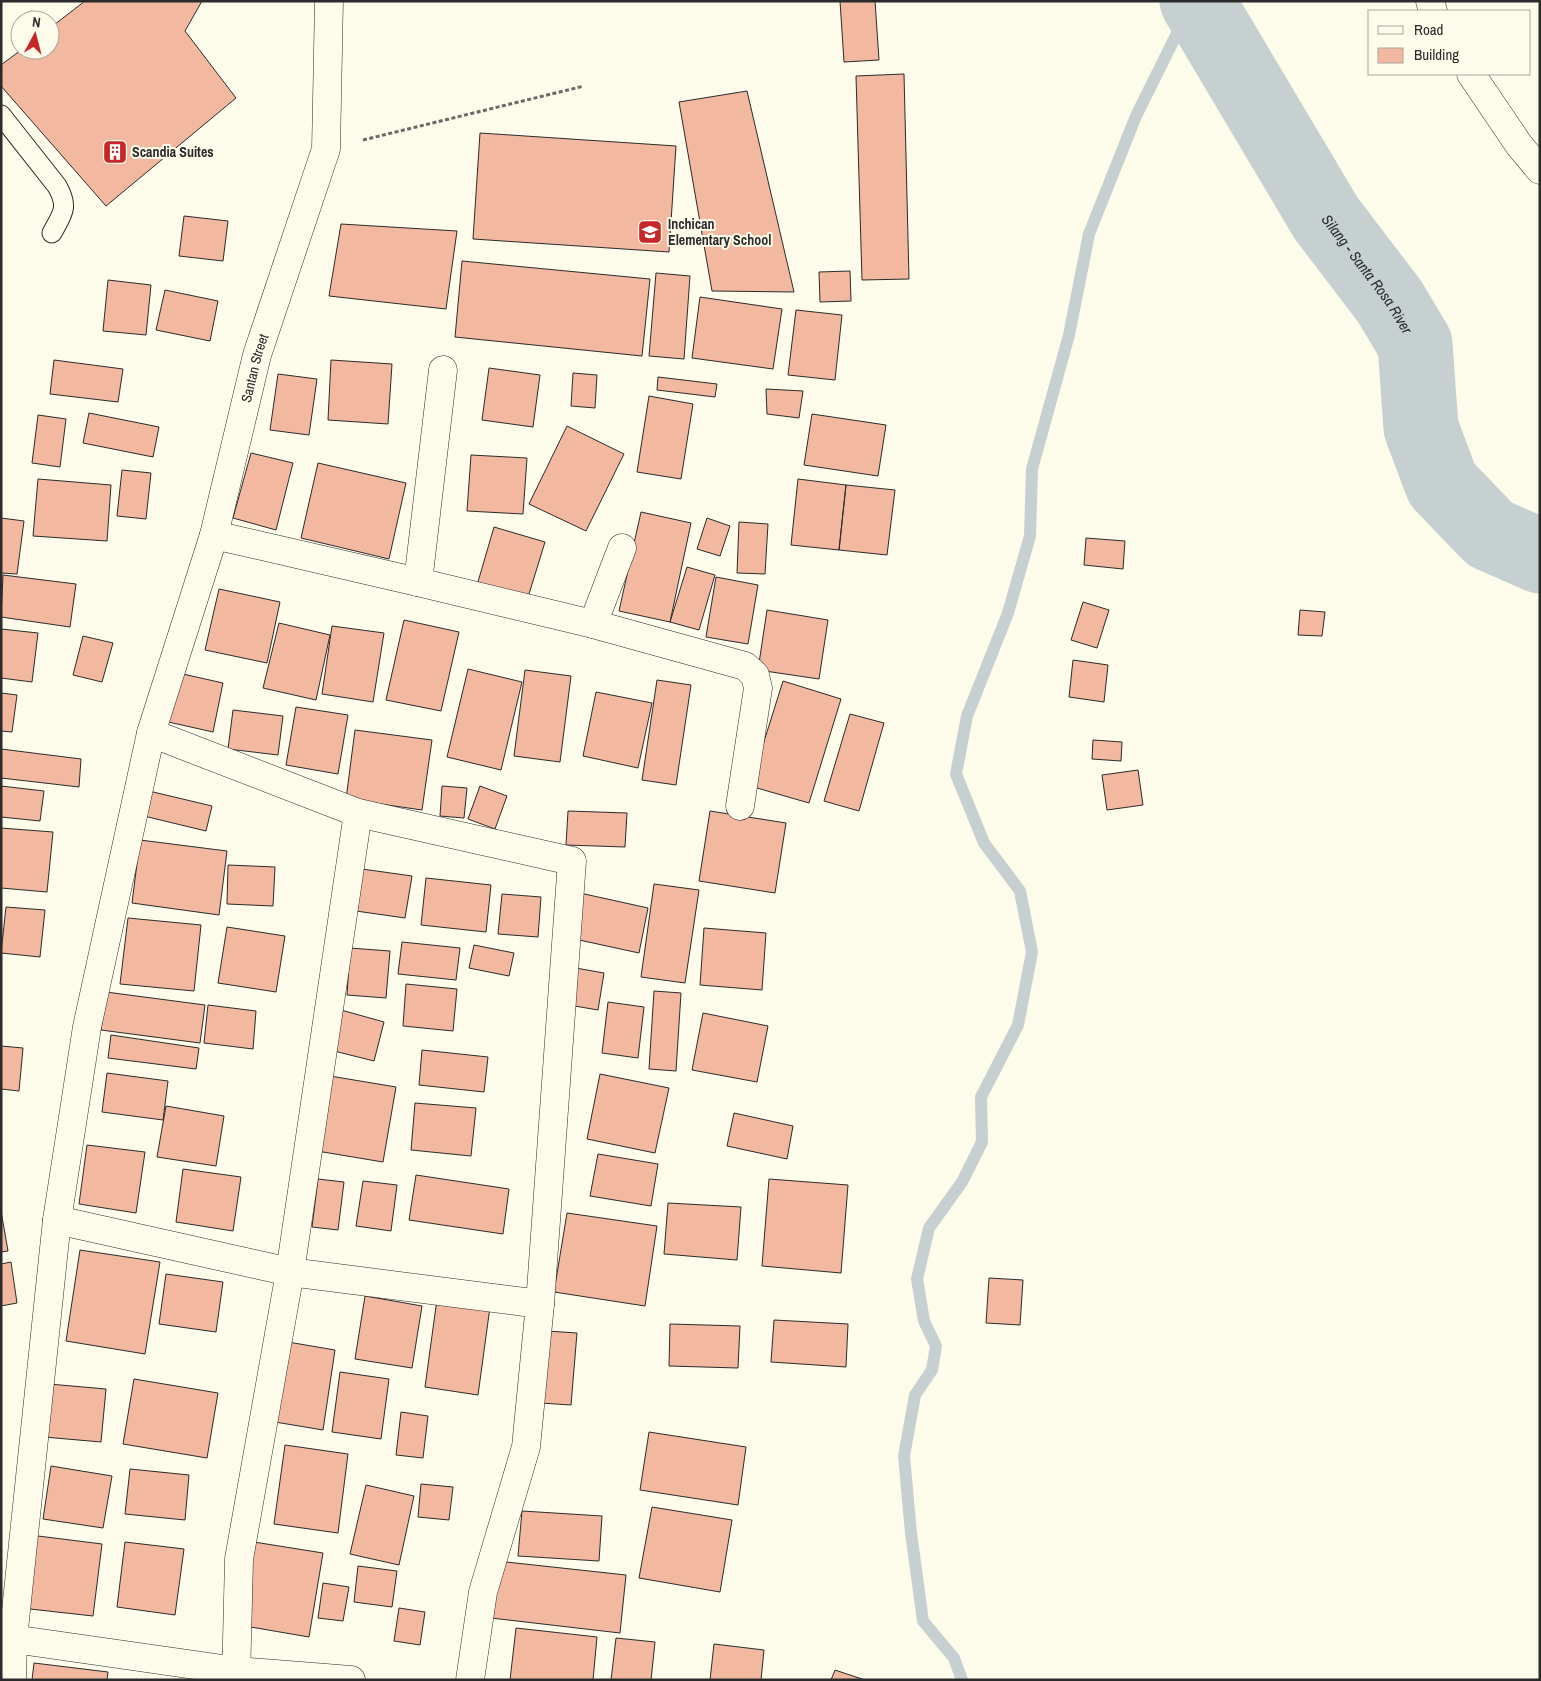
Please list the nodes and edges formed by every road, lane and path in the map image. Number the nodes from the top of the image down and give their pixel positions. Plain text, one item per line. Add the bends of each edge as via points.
1 (329, 1) edge
2 (1472, 75) edge
3 (584, 86) dead end
4 (1, 115) edge
5 (326, 149) junction
6 (1540, 170) edge
7 (52, 232) dead end
8 (443, 370) dead end
9 (214, 535) junction
10 (622, 548) dead end
11 (418, 582) junction
12 (593, 624) junction
13 (151, 733) junction
14 (740, 806) dead end
15 (358, 813) junction
16 (57, 1220) junction
17 (290, 1272) junction
18 (540, 1304) junction
19 (13, 1638) junction
20 (236, 1675) edge
21 (12, 1680) edge
22 (351, 1680) edge
23 (470, 1680) edge

1 - 5 street, Santan Street
2 - 6 street
3 - 5 path
4 - 7 lane via 64,199 63,214
5 - 9 street, Santan Street via 257,355
8 - 11 street
9 - 11 street
9 - 13 street, Santan Street
10 - 12 street
11 - 12 street
12 - 14 street via 744,666 755,675 758,688
13 - 15 street
13 - 16 street, Santan Street via 87,1027
15 - 17 street
15 - 18 street via 572,861
16 - 17 street
16 - 19 street, Santan Street
17 - 18 street
17 - 20 street via 239,1559
18 - 23 street via 526,1447 483,1592
19 - 20 street
19 - 21 street, Santan Street
20 - 22 street

